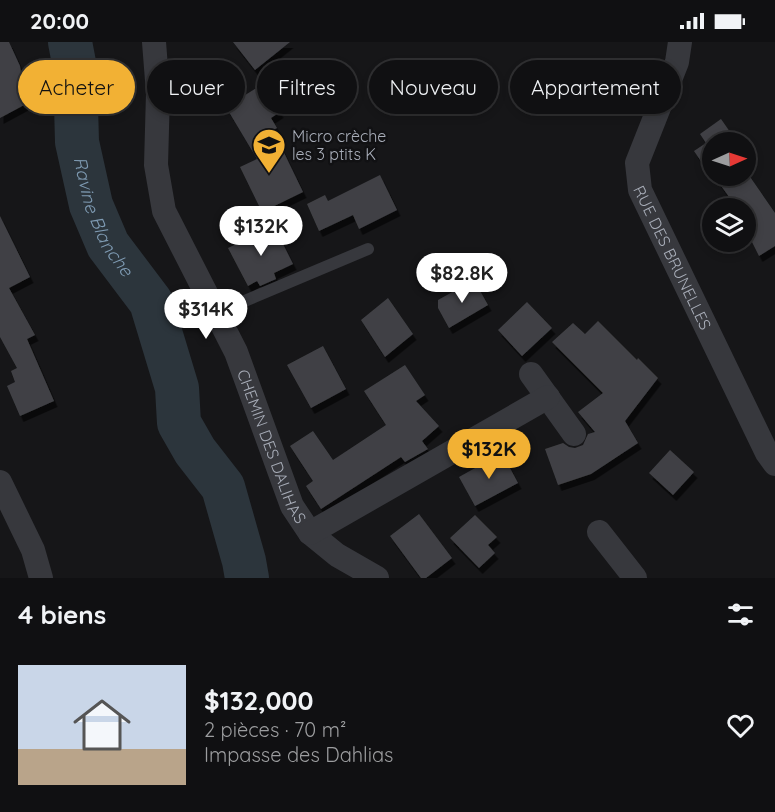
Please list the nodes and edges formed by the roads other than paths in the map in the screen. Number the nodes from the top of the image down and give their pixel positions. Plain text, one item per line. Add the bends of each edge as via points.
1 (154, 42) edge
2 (680, 42) edge
3 (368, 249) dead end
4 (216, 314) junction
5 (531, 374) dead end
6 (548, 397) junction
7 (574, 434) dead end
8 (775, 464) edge
9 (0, 482) edge
10 (599, 532) dead end
11 (310, 533) junction
12 (41, 578) edge
13 (377, 578) edge
14 (635, 578) edge

1 - 4 street, CHEMIN DES DALIHAS via 158,93 156,165 164,211
2 - 8 street, RUE DES BRUNELLES via 677,62 637,163 640,190 766,453
3 - 4 lane
4 - 11 street, CHEMIN DES DALIHAS via 236,352 292,506
5 - 6 street
6 - 7 street
6 - 11 street
9 - 12 street via 33,550
10 - 14 street
11 - 13 street, CHEMIN DES DALIHAS via 337,555

